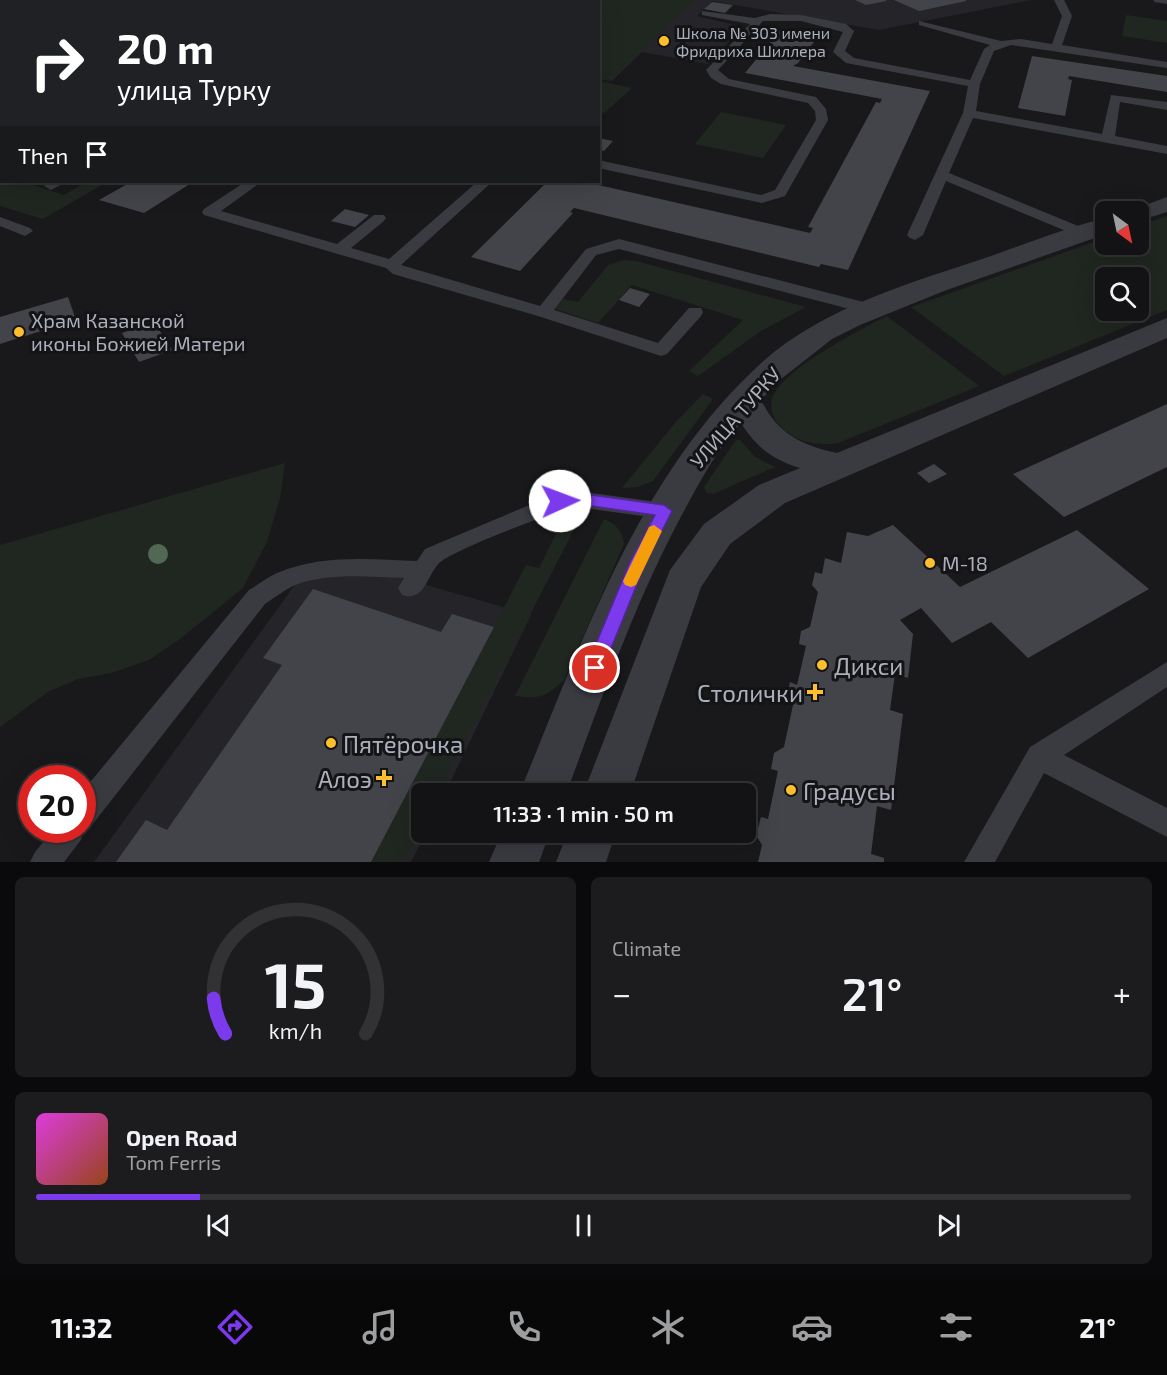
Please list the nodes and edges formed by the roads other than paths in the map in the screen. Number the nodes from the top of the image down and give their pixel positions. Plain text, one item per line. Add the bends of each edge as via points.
1 (1059, 0) edge
2 (1158, 0) edge
3 (1167, 1) edge
4 (706, 13) dead end
5 (757, 22) junction
6 (923, 22) dead end
7 (999, 44) junction
8 (1056, 47) junction
9 (1167, 64) edge
10 (974, 84) junction
11 (1167, 106) edge
12 (969, 113) junction
13 (1108, 139) junction
14 (1167, 150) edge
15 (600, 164) edge
16 (942, 174) junction
17 (252, 183) edge
18 (484, 183) edge
19 (1167, 204) edge
20 (1149, 210) edge
21 (379, 218) dead end
22 (0, 221) edge
23 (1094, 229) edge
24 (25, 231) dead end
25 (915, 235) dead end
26 (340, 250) junction
27 (392, 265) junction
28 (869, 309) junction
29 (544, 312) junction
30 (695, 312) dead end
31 (1167, 327) edge
32 (745, 399) junction
33 (836, 465) junction
34 (664, 511) junction
35 (1167, 673) edge
36 (1039, 756) junction
37 (547, 783) edge
38 (610, 783) edge
39 (96, 797) edge
40 (1167, 824) edge
41 (60, 843) edge
42 (522, 843) edge
43 (588, 843) edge
44 (45, 862) edge
45 (514, 862) edge
46 (581, 862) edge
47 (979, 862) edge

1 - 8 lane via 1067,16
2 - 3 lane
4 - 5 lane
5 - 10 lane via 769,16 782,16 842,26 849,31 839,52 850,61
5 - 15 lane via 712,70 716,76 738,85 812,100 822,113 822,120 780,193 762,199
6 - 7 lane
7 - 8 lane
7 - 10 lane via 989,49
8 - 9 lane
10 - 12 lane
11 - 13 lane via 1115,98
12 - 13 lane
12 - 16 lane
13 - 14 lane
16 - 23 lane
16 - 25 lane
17 - 26 lane via 209,212
18 - 27 lane
19 - 20 street
21 - 26 lane
22 - 24 lane
23 - 28 street, УЛИЦА ТУРКУ
26 - 27 lane
27 - 29 lane via 399,271
28 - 29 lane via 619,244 591,252
28 - 32 street, УЛИЦА ТУРКУ via 789,356
29 - 30 lane via 661,350
31 - 33 street
32 - 33 street via 761,431 775,445
32 - 34 street, УЛИЦА ТУРКУ via 705,447
33 - 38 street via 772,494 748,510 717,534 698,558 684,581
34 - 37 street, УЛИЦА ТУРКУ via 638,562
34 - 39 lane via 604,501 560,501 433,555 416,579 350,568 286,579 257,597
35 - 36 lane
36 - 40 lane
36 - 47 lane
41 - 44 lane
42 - 45 street
43 - 46 street

